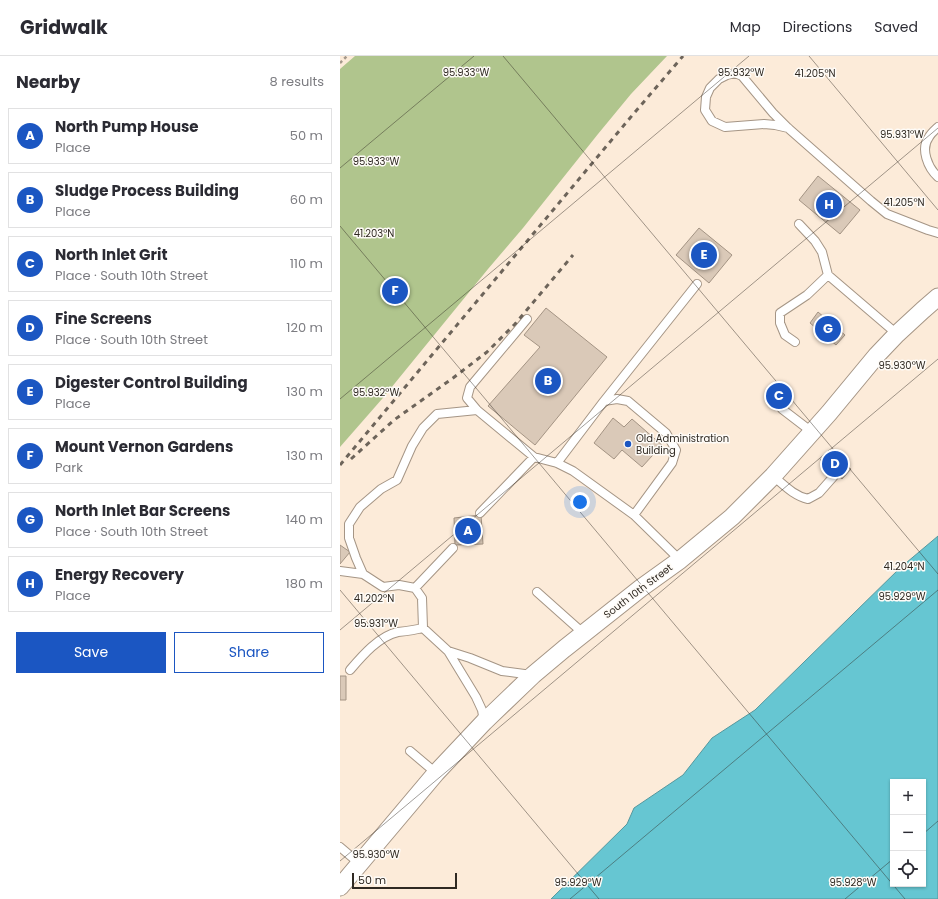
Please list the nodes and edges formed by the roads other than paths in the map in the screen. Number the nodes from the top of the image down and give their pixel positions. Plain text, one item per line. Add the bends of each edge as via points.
1 (938, 127) edge
2 (788, 128) junction
3 (938, 177) edge
4 (799, 224) dead end
5 (938, 233) edge
6 (828, 275) junction
7 (697, 284) dead end
8 (938, 297) edge
9 (527, 319) dead end
10 (897, 334) junction
11 (795, 342) dead end
12 (604, 402) junction
13 (782, 409) dead end
14 (477, 410) junction
15 (812, 432) junction
16 (534, 456) junction
17 (557, 463) junction
18 (773, 476) junction
19 (834, 476) dead end
20 (480, 513) dead end
21 (634, 515) junction
22 (452, 548) dead end
23 (680, 560) junction
24 (340, 572) edge
25 (363, 574) junction
26 (415, 588) junction
27 (537, 592) dead end
28 (423, 628) junction
29 (583, 634) junction
30 (448, 651) junction
31 (350, 670) dead end
32 (533, 675) junction
33 (484, 722) junction
34 (410, 751) dead end
35 (436, 773) junction
36 (340, 847) edge
37 (360, 864) junction
38 (340, 887) edge

1 - 3 lane via 925,146 927,160
2 - 2 lane via 742,76 735,73 719,79 710,88 706,97 705,110 712,120 725,127 764,124
2 - 5 lane via 887,214
4 - 6 lane via 822,252
6 - 10 lane
6 - 11 lane via 807,295 780,313 780,324 785,335
7 - 12 lane
8 - 10 street, South 10th Street
9 - 14 lane via 470,387 467,398
10 - 15 street, South 10th Street
12 - 17 lane
12 - 21 lane via 617,399 628,401 666,433 676,450 672,463
13 - 15 lane
14 - 16 lane
14 - 25 lane via 437,414 423,428 412,446 397,480 381,489 360,507 349,524 349,538
15 - 18 street, South 10th Street
16 - 17 lane
16 - 20 lane
17 - 21 lane via 573,471
18 - 19 lane via 801,498 808,499 819,493
18 - 23 street, South 10th Street via 732,517
21 - 23 lane
22 - 26 lane
23 - 29 street, South 10th Street
24 - 25 lane
25 - 26 lane via 383,587 399,585
26 - 28 lane via 422,598
27 - 29 lane
28 - 30 lane
28 - 31 lane via 397,633 381,640
29 - 32 street, South 10th Street
30 - 32 lane via 502,671
30 - 33 lane via 476,697
32 - 33 street, South 10th Street
33 - 35 street, South 10th Street
34 - 35 lane
35 - 37 street, South 10th Street
36 - 37 lane
37 - 38 street, South 10th Street

